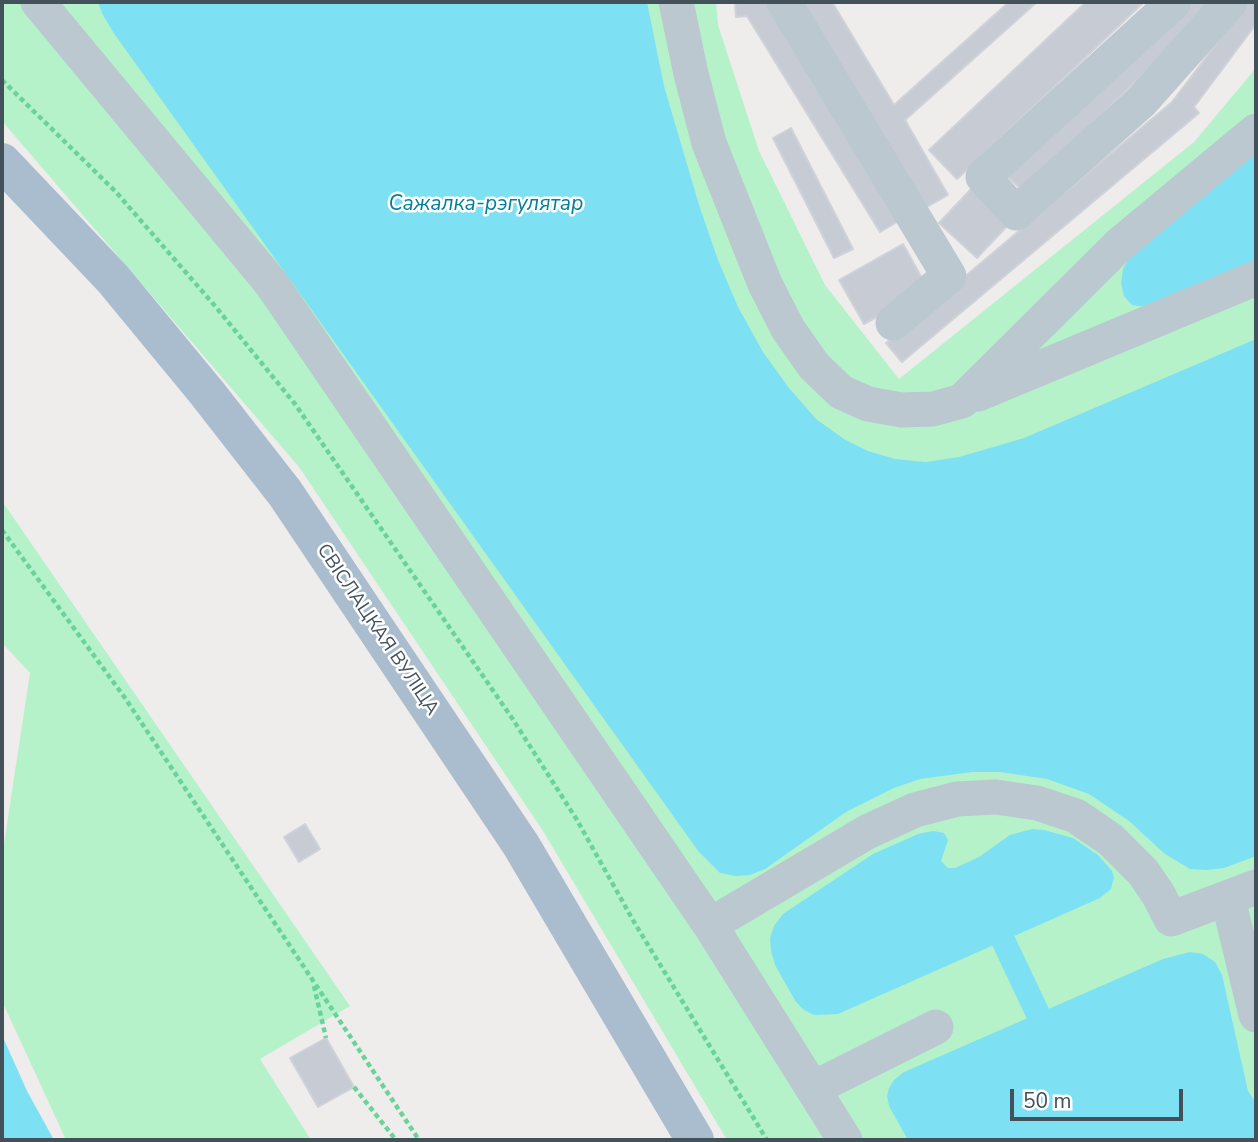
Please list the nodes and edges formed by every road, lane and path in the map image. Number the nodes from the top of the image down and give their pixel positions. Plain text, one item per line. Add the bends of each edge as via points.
1 (38, 2) edge
2 (676, 2) edge
3 (784, 2) edge
4 (1174, 2) edge
5 (1230, 2) edge
6 (2, 80) edge
7 (1256, 131) edge
8 (2, 162) edge
9 (1256, 278) edge
10 (893, 323) dead end
11 (962, 401) junction
12 (2, 530) edge
13 (1242, 893) edge
14 (709, 925) junction
15 (314, 981) junction
16 (1256, 1015) edge
17 (936, 1027) dead end
18 (326, 1038) dead end
19 (354, 1087) dead end
20 (814, 1088) junction
21 (396, 1140) edge
22 (419, 1140) edge
23 (695, 1140) edge
24 (767, 1140) edge
25 (845, 1140) edge

1 - 14 lane via 271,283
2 - 11 lane via 709,143 765,284 814,366 841,391 868,404 902,411
3 - 10 lane via 949,276
4 - 5 lane via 983,177 1016,213 1141,103
6 - 24 path via 124,202 295,404 512,718
7 - 11 lane via 1120,244
8 - 23 main road, СВІСЛАЦКАЯ ВУЛІЦА via 113,279 285,493 521,845
9 - 11 lane
12 - 15 path via 125,698
13 - 14 lane via 1171,919 1143,872 1111,840 1076,817 1037,803 996,797 957,799 915,810 867,832
13 - 16 lane
14 - 20 lane
15 - 18 path
15 - 22 path
17 - 20 lane
19 - 21 path
20 - 25 lane

